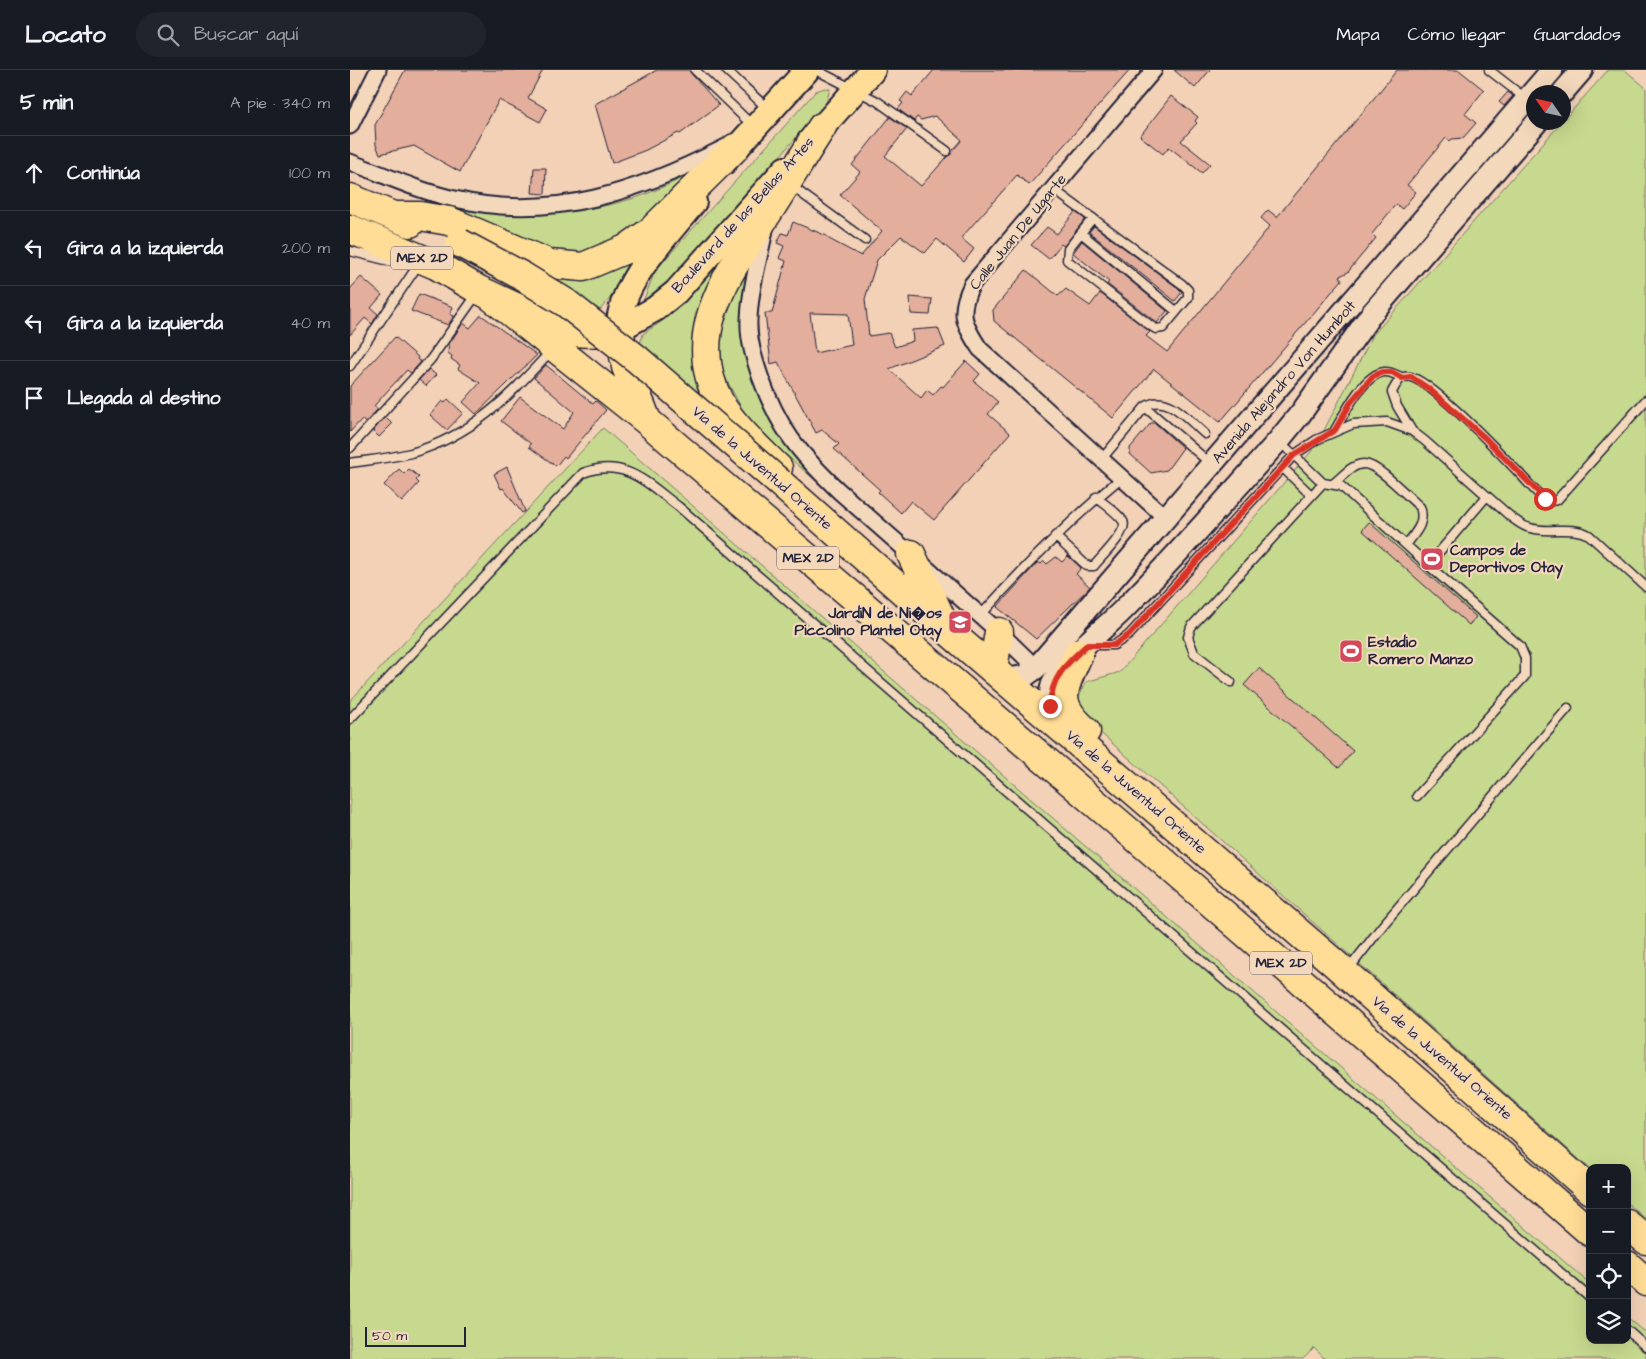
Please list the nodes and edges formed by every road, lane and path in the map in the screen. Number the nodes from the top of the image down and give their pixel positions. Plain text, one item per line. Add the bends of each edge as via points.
1 (378, 70) edge
2 (695, 70) edge
3 (726, 70) edge
4 (808, 70) edge
5 (816, 70) edge
6 (873, 70) edge
7 (1154, 70) edge
8 (1489, 70) edge
9 (1552, 70) edge
10 (1582, 70) edge
11 (1539, 85) edge
12 (1569, 85) edge
13 (856, 90) junction
14 (1526, 98) edge
15 (1526, 100) edge
16 (350, 126) edge
17 (822, 127) joint
18 (752, 130) junction
19 (1530, 130) edge
20 (947, 151) dead end
21 (350, 162) edge
22 (783, 180) junction
23 (1053, 189) junction
24 (350, 198) edge
25 (768, 213) junction
26 (393, 216) junction
27 (1093, 218) junction
28 (350, 229) edge
29 (1080, 233) junction
30 (865, 240) dead end
31 (350, 251) edge
32 (420, 263) junction
33 (484, 293) junction
34 (1176, 311) junction
35 (619, 330) junction
36 (555, 347) junction
37 (350, 366) edge
38 (1402, 378) junction
39 (1646, 400) edge
40 (1145, 407) junction
41 (647, 421) junction
42 (1335, 430) junction
43 (1412, 431) junction
44 (1205, 434) dead end
45 (1279, 440) junction
46 (350, 448) edge
47 (1294, 455) junction
48 (1101, 460) junction
49 (350, 463) edge
50 (1212, 466) junction
51 (1283, 468) junction
52 (1121, 478) junction
53 (1323, 483) junction
54 (1334, 483) junction
55 (1311, 495) junction
56 (1487, 496) junction
57 (1096, 497) junction
58 (1166, 518) junction
59 (1056, 536) junction
60 (846, 540) junction
61 (1406, 545) junction
62 (911, 554) junction
63 (1428, 566) junction
64 (1646, 587) edge
65 (990, 624) junction
66 (947, 630) junction
67 (1083, 649) junction
68 (1036, 668) junction
69 (1000, 674) junction
70 (1231, 682) dead end
71 (1568, 708) dead end
72 (350, 719) edge
73 (1059, 725) junction
74 (1417, 796) dead end
75 (1340, 968) junction
76 (1586, 1186) edge
77 (1586, 1229) edge
78 (1631, 1269) edge
79 (1646, 1282) edge
80 (1586, 1295) edge
81 (1631, 1333) edge
82 (1646, 1346) edge

1 - 16 street
2 - 18 lane
3 - 18 lane
4 - 18 main road
5 - 13 lane
6 - 13 main road, Boulevard de las Bellas Artes
7 - 23 street, Calle Juan De Ugarte
8 - 14 lane
9 - 11 main road, Avenida Alejandro Von Humbolt
10 - 12 main road
13 - 17 main road, Boulevard de las Bellas Artes
13 - 20 lane via 898,113
15 - 50 main road, Avenida Alejandro Von Humbolt
17 - 22 highway
18 - 21 street via 679,170 632,188 586,202 548,207 481,204 455,199
18 - 26 highway via 650,232 626,248 583,267 550,264 449,222 420,216
18 - 35 main road via 636,278 624,302
19 - 45 main road, Avenida Alejandro Von Humbolt via 1372,313
22 - 25 highway
22 - 30 lane
22 - 35 main road, Boulevard de las Bellas Artes via 676,292 655,310
23 - 27 lane
23 - 48 street, Calle Juan De Ugarte via 972,284 962,314 968,332 980,349
24 - 26 highway, MEX 2D
25 - 60 highway via 739,254 718,292 709,323 709,374 721,405 730,418
25 - 62 street via 749,321 750,342 769,400 785,432 816,470
26 - 60 highway, Via de la Juventud Oriente / MEX 2D, bridge via 460,243 566,303 637,359
27 - 29 lane
27 - 34 lane via 1188,290 1188,298
28 - 32 highway, MEX 2D
29 - 34 lane
29 - 34 lane via 1068,249 1067,260 1156,329 1163,328
31 - 32 lane
32 - 33 highway, MEX 2D via 456,276
32 - 37 lane
33 - 35 highway via 576,334
33 - 36 highway, MEX 2D
33 - 46 lane
35 - 41 highway via 626,367
36 - 41 highway, MEX 2D
36 - 49 lane via 494,410 456,436 410,453
38 - 39 lane via 1411,377 1429,389 1551,501 1557,500
38 - 42 lane via 1392,372 1373,376 1351,402
38 - 43 lane via 1396,382 1392,392
40 - 44 lane via 1159,402 1170,404
40 - 48 lane
40 - 50 lane
41 - 77 highway, MEX 2D via 1141,841
42 - 43 lane via 1353,424 1387,422
42 - 47 lane
43 - 56 lane
45 - 47 lane
45 - 67 main road, Avenida Alejandro Von Humbolt via 1177,553
47 - 51 lane
47 - 53 lane
48 - 52 street, Calle Juan De Ugarte
50 - 58 main road, Avenida Alejandro Von Humbolt
51 - 55 lane
51 - 67 lane via 1129,635 1114,645
52 - 57 lane
52 - 58 street, Calle Juan De Ugarte
53 - 54 lane
53 - 55 lane
54 - 61 lane
54 - 61 lane via 1354,467 1365,464 1376,468 1420,507 1422,522
55 - 70 lane via 1191,627 1188,637 1194,653
56 - 63 lane
56 - 64 lane via 1528,528 1574,529 1589,535
57 - 59 lane
57 - 59 lane via 1122,520 1124,526 1094,566 1087,566
58 - 68 main road, Avenida Alejandro Von Humbolt
59 - 65 lane
60 - 66 highway, Via de la Juventud Oriente / MEX 2D
61 - 63 lane
62 - 65 street
62 - 66 highway
63 - 74 lane via 1520,646 1527,667 1525,676
65 - 68 street
65 - 69 highway
66 - 69 highway, Via de la Juventud Oriente / MEX 2D
67 - 73 main road, Avenida Alejandro Von Humbolt via 1055,678 1050,692 1050,706
67 - 75 highway via 1065,690 1063,704 1069,715 1320,935
68 - 69 main road, Avenida Alejandro Von Humbolt via 1025,676
69 - 73 highway, Via de la Juventud Oriente / MEX 2D
71 - 75 lane via 1383,925
72 - 80 lane via 583,473 599,467 632,472 679,507
73 - 75 highway, Via de la Juventud Oriente / MEX 2D
75 - 76 highway, Via de la Juventud Oriente / MEX 2D
78 - 79 highway
81 - 82 lane

